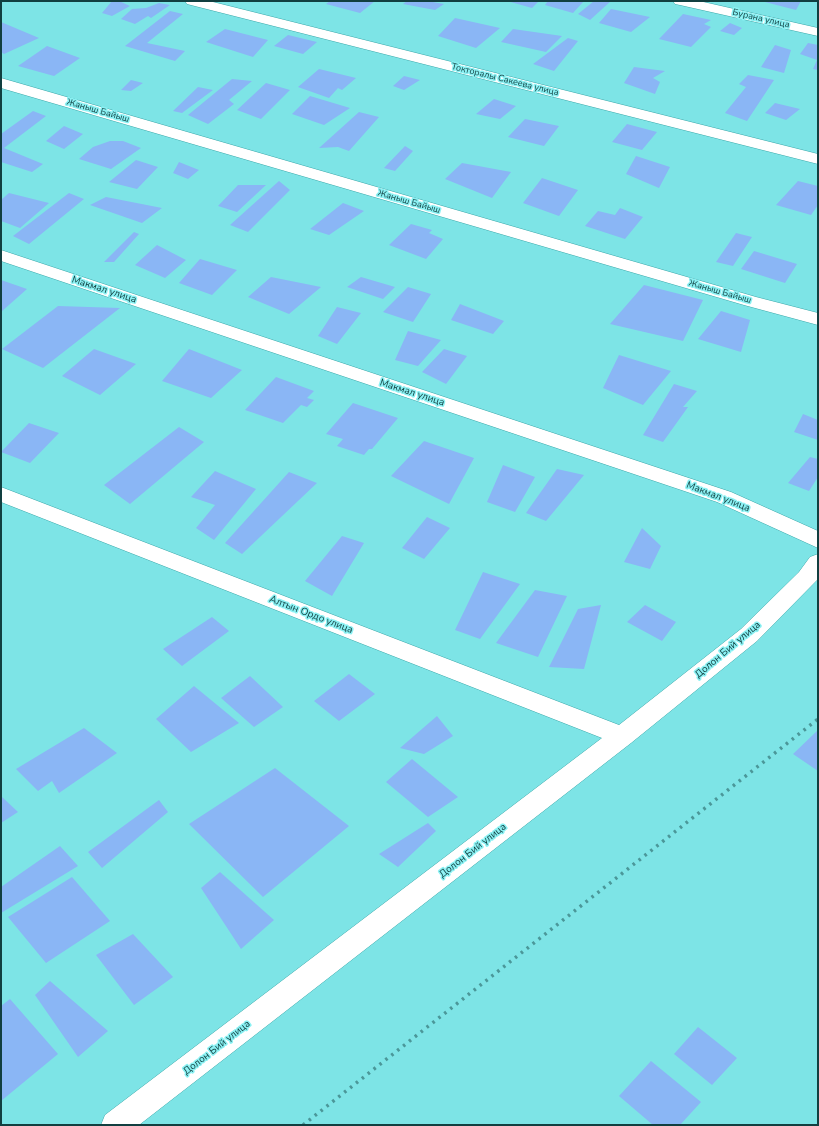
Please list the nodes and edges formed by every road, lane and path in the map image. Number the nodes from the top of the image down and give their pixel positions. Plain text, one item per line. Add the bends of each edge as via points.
1 (192, 1) edge
2 (680, 1) edge
3 (818, 32) edge
4 (1, 83) edge
5 (818, 159) edge
6 (1, 256) edge
7 (818, 319) edge
8 (1, 494) edge
9 (818, 540) edge
10 (818, 562) edge
11 (622, 736) junction
12 (116, 1125) edge

1 - 5 street, Токторалы Сакеева улица
2 - 3 street, Бурана улица
4 - 7 street, Жаныш Байыш
6 - 9 street, Макмал улица via 724,497
8 - 11 street, Алтын Ордо улица
10 - 11 street, Долон Бий улица via 807,578 749,635
11 - 12 street, Долон Бий улица

